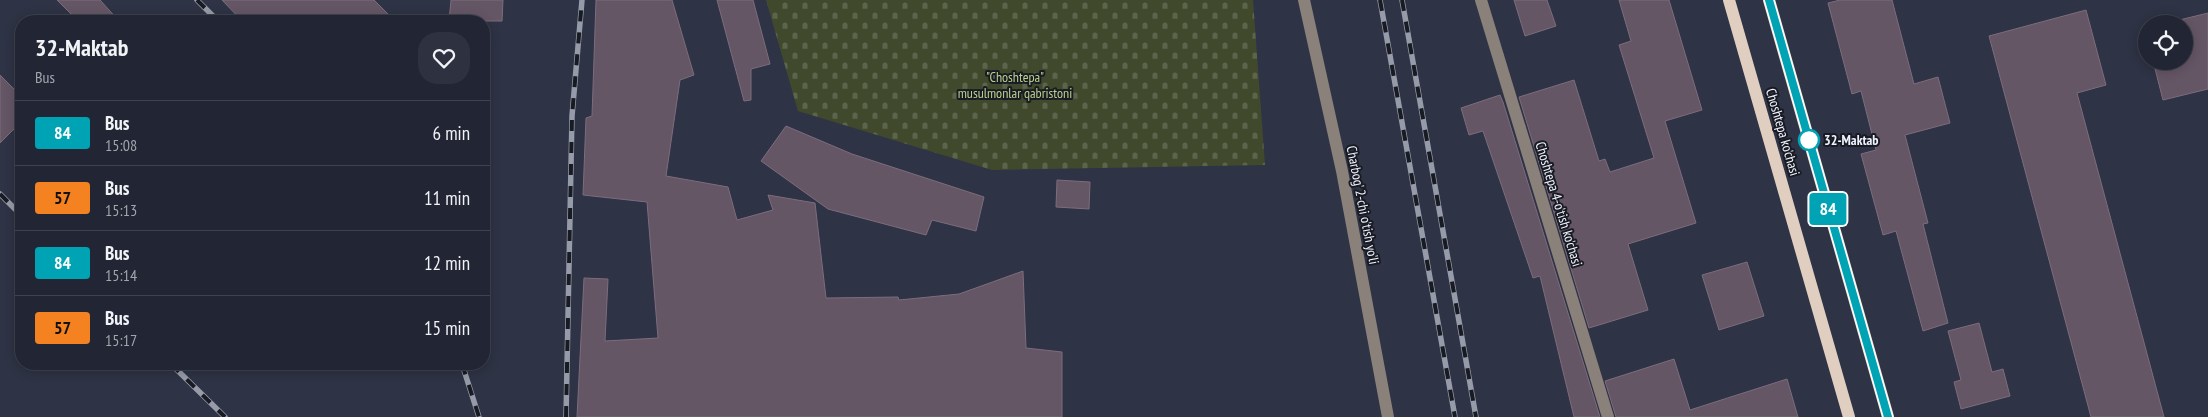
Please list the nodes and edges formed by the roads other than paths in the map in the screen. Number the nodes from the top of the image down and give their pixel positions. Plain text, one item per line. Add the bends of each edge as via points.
1 (1304, 0) edge
2 (1481, 0) edge
3 (1729, 0) edge
4 (1769, 0) edge
5 (1388, 417) edge
6 (1608, 417) edge
7 (1849, 417) edge
8 (1888, 417) edge

1 - 5 street, Charbog' 2-chi o'tish yo'li via 1342,170
2 - 6 street, Choshtepa 4-o'tish ko'chasi
3 - 7 main road, Choshtepa ko'chasi
4 - 8 main road, Choshtepa ko'chasi

